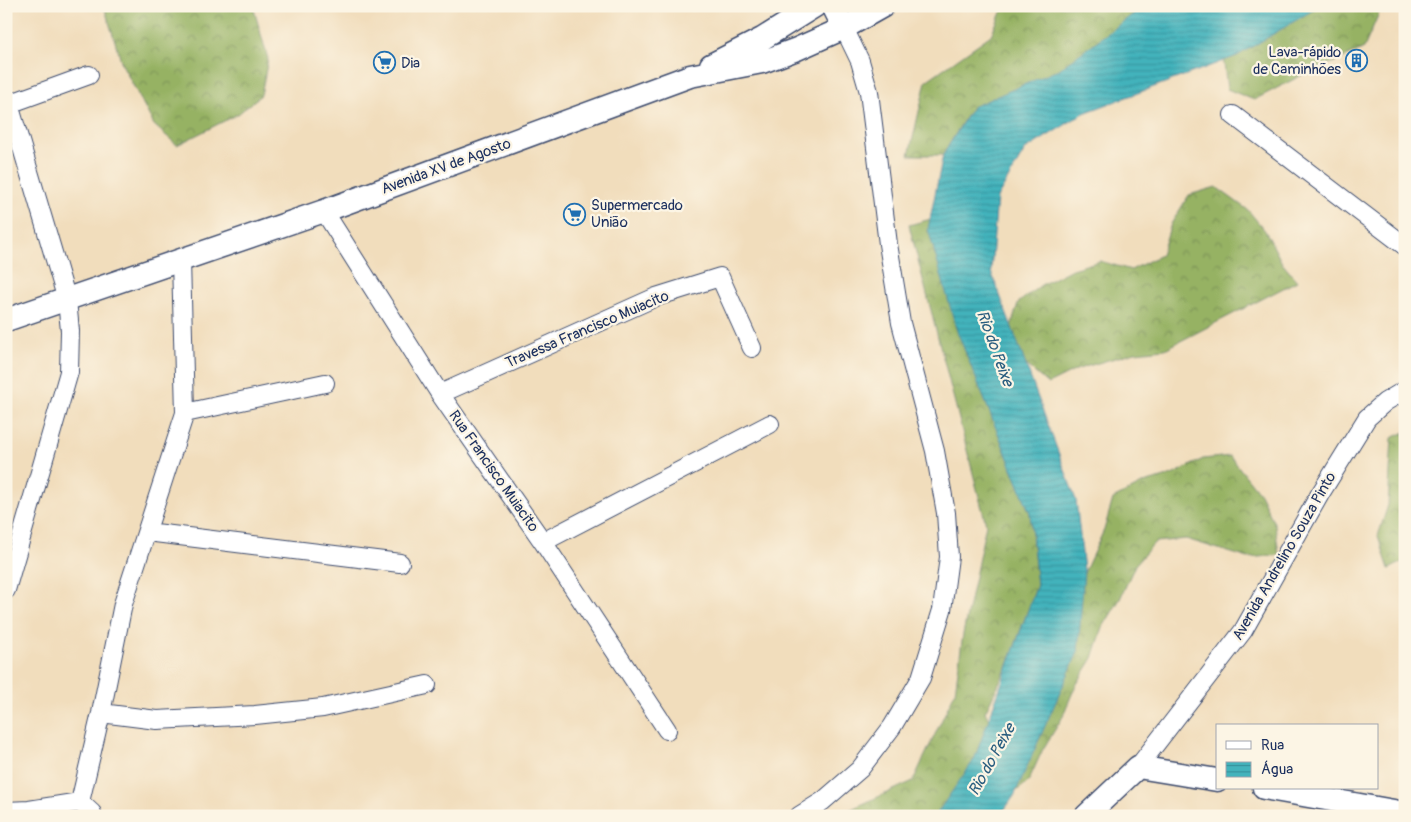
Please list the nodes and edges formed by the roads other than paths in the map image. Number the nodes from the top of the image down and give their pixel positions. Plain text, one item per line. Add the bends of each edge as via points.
1 (815, 6) edge
2 (833, 6) edge
3 (883, 6) edge
4 (844, 28) junction
5 (89, 75) dead end
6 (690, 76) junction
7 (8, 105) edge
8 (1233, 115) dead end
9 (324, 211) junction
10 (1405, 246) edge
11 (180, 260) junction
12 (67, 300) junction
13 (6, 320) edge
14 (752, 348) dead end
15 (325, 383) dead end
16 (1405, 390) edge
17 (440, 394) junction
18 (185, 413) junction
19 (770, 424) dead end
20 (148, 532) junction
21 (543, 542) junction
22 (400, 563) dead end
23 (7, 584) edge
24 (427, 685) dead end
25 (101, 713) junction
26 (667, 730) dead end
27 (1138, 767) junction
28 (1216, 780) edge
29 (1276, 790) edge
30 (80, 802) junction
31 (6, 811) edge
32 (1405, 812) edge
33 (92, 816) edge
34 (799, 816) edge
35 (1086, 816) edge

1 - 6 street via 762,39
2 - 4 street
3 - 4 street, Avenida XV de Agosto
4 - 6 street, Avenida XV de Agosto via 762,62
4 - 34 street via 860,60 868,92 901,323 935,451 946,513 949,557 942,610 921,678 892,727 860,770
5 - 7 street
6 - 9 street, Avenida XV de Agosto
7 - 12 street
8 - 10 street
9 - 11 street, Avenida XV de Agosto
9 - 17 street, Rua Francisco Muiacito
11 - 12 street, Avenida XV de Agosto
11 - 18 street
12 - 13 street, Avenida XV de Agosto
12 - 23 street via 69,372
14 - 17 street, Travessa Francisco Muiacito via 720,277 656,297
15 - 18 street
16 - 27 street, Avenida Andrelino Souza Pinto via 1368,418 1320,494 1244,631
17 - 21 street, Rua Francisco Muiacito
18 - 20 street
19 - 21 street
20 - 22 street
20 - 25 street via 123,604
21 - 26 street, Rua Francisco Muiacito
24 - 25 street via 323,708 255,715 157,720
25 - 30 street
27 - 28 street
27 - 35 street, Avenida Andrelino Souza Pinto
29 - 32 street
30 - 31 street
30 - 33 street

